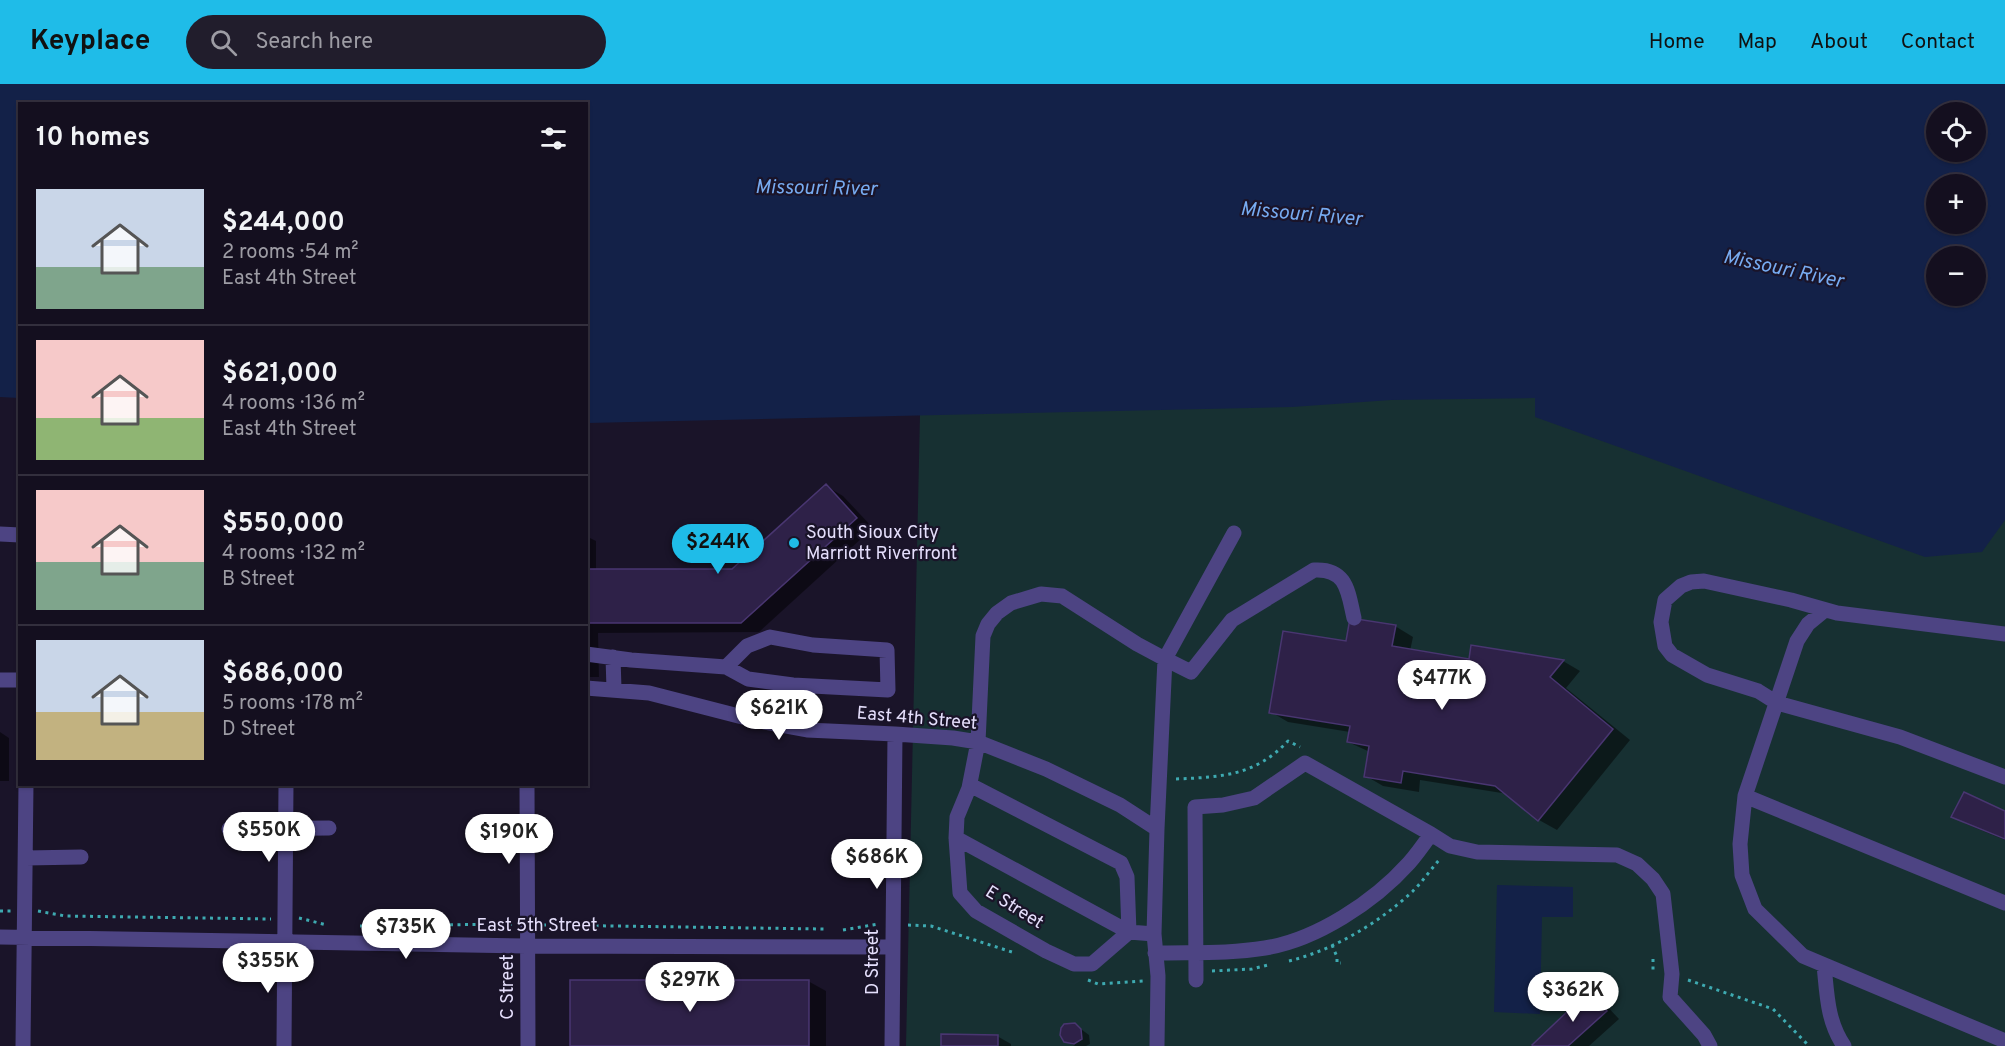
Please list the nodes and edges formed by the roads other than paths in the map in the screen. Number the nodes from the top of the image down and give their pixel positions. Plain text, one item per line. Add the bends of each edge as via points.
1 (1234, 533) dead end
2 (0, 534) edge
3 (18, 535) edge
4 (1825, 610) junction
5 (1354, 618) dead end
6 (2005, 634) edge
7 (588, 654) edge
8 (613, 657) junction
9 (1165, 659) junction
10 (726, 667) junction
11 (0, 680) edge
12 (18, 680) edge
13 (588, 688) edge
14 (614, 689) junction
15 (1777, 703) junction
16 (895, 734) junction
17 (978, 742) junction
18 (2005, 777) edge
19 (970, 785) junction
20 (26, 786) edge
21 (286, 786) edge
22 (527, 786) edge
23 (1745, 796) junction
24 (329, 828) dead end
25 (230, 829) dead end
26 (286, 829) junction
27 (1157, 829) junction
28 (1431, 834) junction
29 (956, 838) junction
30 (81, 857) dead end
31 (26, 858) junction
32 (2005, 903) edge
33 (1129, 932) junction
34 (1154, 934) junction
35 (0, 937) edge
36 (25, 937) junction
37 (285, 942) junction
38 (527, 946) junction
39 (893, 947) junction
40 (1195, 952) junction
41 (1155, 953) junction
42 (1824, 965) junction
43 (1196, 980) dead end
44 (2005, 1041) edge
45 (23, 1046) edge
46 (284, 1046) edge
47 (528, 1046) edge
48 (892, 1046) edge
49 (1157, 1046) edge
50 (1710, 1046) edge
51 (1844, 1046) edge

1 - 9 street
2 - 3 street
4 - 6 street
4 - 15 street via 1808,624 1797,641
4 - 15 street via 1704,581 1681,586 1665,600 1661,622 1665,646 1672,655 1707,675 1758,691
5 - 9 street, E Street via 1342,579 1336,573 1314,570 1232,620 1191,672
7 - 8 street
8 - 10 street
8 - 14 street
9 - 17 street, E Street via 1062,596 1041,594 1011,603 997,613 983,636
9 - 27 street
10 - 10 street via 748,679 888,690 887,650 770,638 747,646
11 - 12 street
13 - 14 street, East 4th Street
14 - 16 street, East 4th Street via 649,693 807,730
15 - 18 street via 1900,737
15 - 23 street
16 - 17 street, East 4th Street
16 - 39 street, D Street
17 - 19 street, E Street
17 - 27 street, East 4th Street via 1067,779 1120,805
19 - 29 street, E Street via 957,817
19 - 33 street via 1121,863 1127,877
20 - 31 street
21 - 26 street
22 - 38 street, C Street
23 - 32 street
23 - 42 street via 1740,844 1742,875 1755,909 1803,956
24 - 26 street
25 - 26 street
26 - 37 street
27 - 34 street
28 - 40 street via 1408,864 1376,894 1310,934 1268,948
28 - 40 street via 1305,763 1254,798 1195,807
28 - 50 street via 1450,846 1477,852 1617,855 1637,864 1663,894 1672,974 1670,997
29 - 33 street
29 - 33 street, E Street via 960,893 976,911 1046,951 1074,964 1092,964
30 - 31 street
31 - 36 street
33 - 34 street
34 - 41 street
35 - 36 street, East 5th Street
36 - 37 street, East 5th Street
36 - 45 street
37 - 38 street, East 5th Street
37 - 46 street
38 - 39 street, East 5th Street
38 - 47 street, C Street
39 - 48 street, D Street
40 - 41 street
40 - 43 street
41 - 49 street
42 - 44 street
42 - 51 street via 1830,1019

